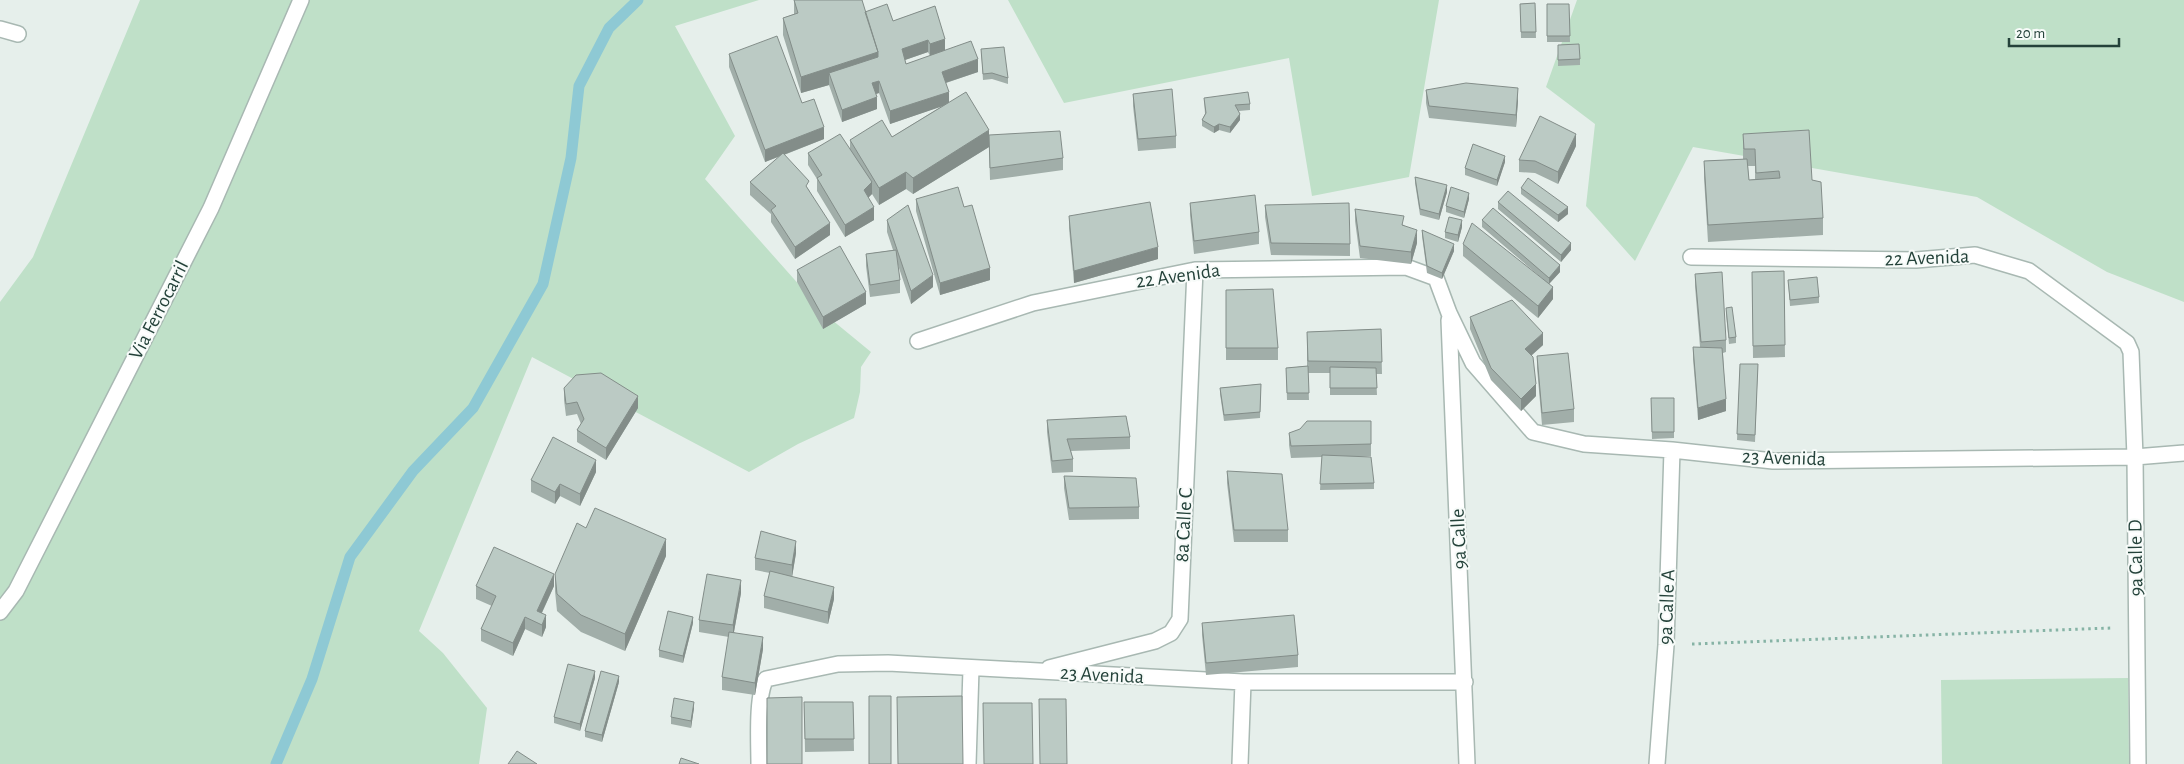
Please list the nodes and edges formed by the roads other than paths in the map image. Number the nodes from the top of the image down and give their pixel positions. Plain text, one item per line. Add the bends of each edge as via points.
1 (302, 0) edge
2 (0, 29) edge
3 (18, 34) dead end
4 (1691, 257) dead end
5 (1195, 270) junction
6 (1449, 314) junction
7 (918, 341) dead end
8 (2131, 352) joint
9 (1672, 450) junction
10 (2184, 453) edge
11 (2135, 457) junction
12 (0, 612) edge
13 (971, 669) junction
14 (1032, 672) junction
15 (1244, 682) junction
16 (1465, 682) junction
17 (759, 764) edge
18 (968, 764) edge
19 (1240, 764) edge
20 (1467, 764) edge
21 (1657, 764) edge
22 (2138, 764) edge

1 - 12 street, Via Ferrocarril via 211,208 16,591
2 - 3 street
4 - 8 street, 22 Avenida via 1916,260 1975,255 2029,271 2127,343
5 - 6 street, 22 Avenida via 1406,267 1436,278
5 - 7 street, 22 Avenida via 1033,303
5 - 14 street, 8a Calle C via 1180,619 1171,632 1155,641
6 - 9 street, 23 Avenida via 1473,363 1533,432 1584,444
6 - 16 street, 9a Calle
8 - 11 street, 9a Calle D
9 - 11 street, 23 Avenida via 1773,460
9 - 21 street, 9a Calle A via 1666,645
10 - 11 street, 23 Avenida
11 - 22 street, 9a Calle D
13 - 14 street, 23 Avenida
13 - 17 street, 23 Avenida via 888,663 838,664 766,679 760,702
13 - 18 street
14 - 15 street, 23 Avenida
15 - 16 street, 23 Avenida
15 - 19 street
16 - 20 street, 9a Calle

